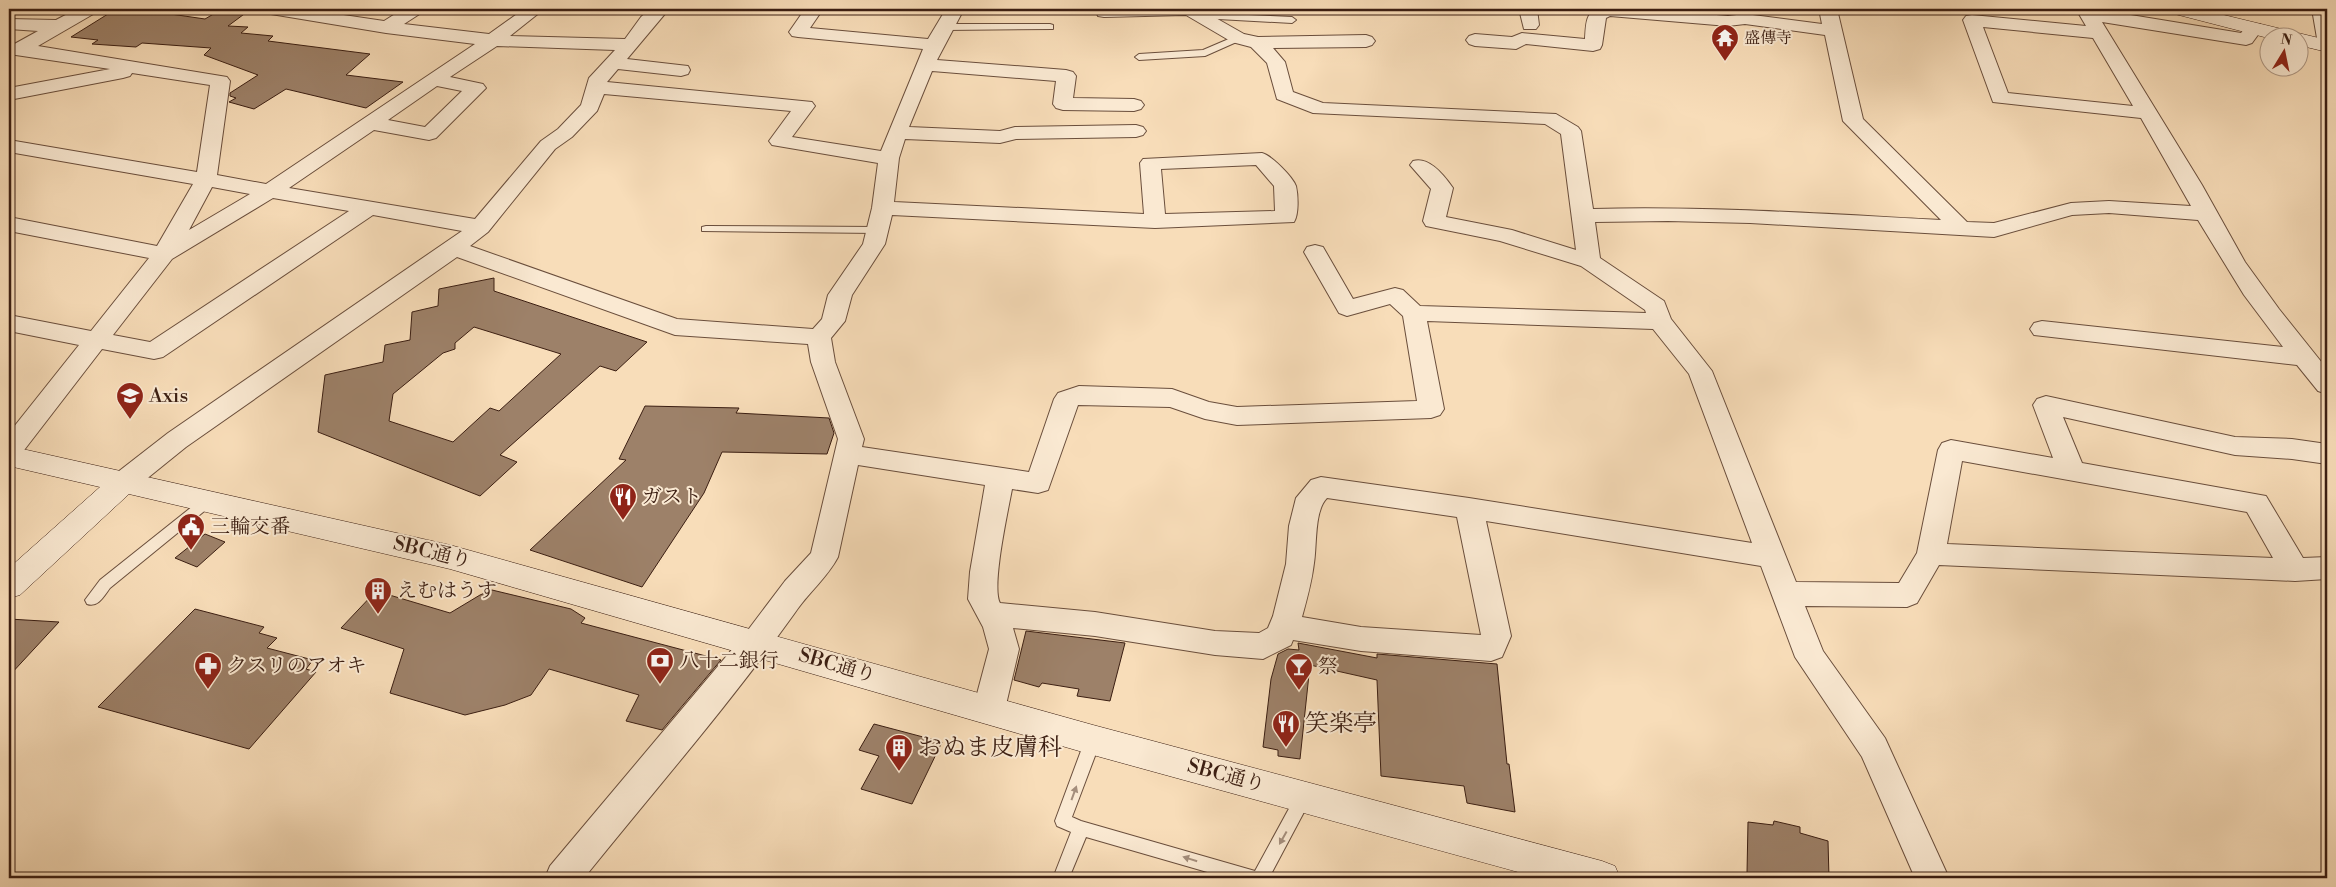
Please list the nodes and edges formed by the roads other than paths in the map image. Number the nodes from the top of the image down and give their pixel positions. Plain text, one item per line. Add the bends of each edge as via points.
1 (90, 9) edge
2 (271, 9) edge
3 (415, 9) edge
4 (535, 9) edge
5 (660, 9) edge
6 (814, 9) edge
7 (955, 9) edge
8 (1104, 9) edge
9 (1828, 9) edge
10 (2178, 9) edge
11 (2321, 9) edge
12 (295, 10) edge
13 (1193, 11) edge
14 (2086, 11) edge
15 (1292, 20) dead end
16 (9, 24) edge
17 (60, 26) junction
18 (945, 27) junction
19 (1050, 27) dead end
20 (386, 28) junction
21 (2254, 28) junction
22 (2258, 29) edge
23 (1832, 31) junction
24 (2099, 33) junction
25 (493, 40) junction
26 (1248, 40) junction
27 (1475, 40) dead end
28 (1366, 41) dead end
29 (2308, 41) edge
30 (630, 45) junction
31 (934, 45) junction
32 (2327, 45) edge
33 (15, 52) edge
34 (1139, 57) dead end
35 (613, 63) junction
36 (925, 65) junction
37 (144, 68) junction
38 (681, 70) dead end
39 (434, 80) junction
40 (595, 87) junction
41 (9, 94) edge
42 (1134, 105) dead end
43 (2147, 113) junction
44 (371, 123) junction
45 (1136, 131) dead end
46 (897, 133) junction
47 (9, 146) edge
48 (889, 158) junction
49 (1420, 165) dead end
50 (206, 180) junction
51 (271, 190) junction
52 (883, 208) junction
53 (367, 209) junction
54 (2204, 214) junction
55 (1584, 216) junction
56 (1155, 221) junction
57 (9, 224) edge
58 (480, 227) junction
59 (706, 229) dead end
60 (1962, 229) junction
61 (877, 230) junction
62 (454, 248) junction
63 (1315, 252) dead end
64 (164, 254) junction
65 (1589, 261) junction
66 (1414, 314) junction
67 (1660, 321) junction
68 (9, 323) edge
69 (2042, 328) dead end
70 (819, 336) junction
71 (97, 340) junction
72 (2304, 358) junction
73 (2327, 385) edge
74 (9, 451) edge
75 (847, 454) junction
76 (2327, 454) edge
77 (9, 456) edge
78 (2072, 472) junction
79 (1000, 477) junction
80 (124, 482) junction
81 (208, 501) junction
82 (1469, 508) junction
83 (1931, 554) junction
84 (1771, 557) junction
85 (2327, 568) edge
86 (2295, 570) junction
87 (9, 586) edge
88 (1785, 594) junction
89 (92, 600) dead end
90 (992, 614) junction
91 (1284, 626) junction
92 (756, 643) junction
93 (989, 709) junction
94 (1094, 740) junction
95 (1304, 797) junction
96 (1081, 828) junction
97 (562, 878) edge
98 (1061, 878) edge
99 (1254, 878) edge
100 (1260, 878) edge
101 (1602, 878) edge
102 (1932, 878) edge

1 - 17 street
2 - 12 street
3 - 20 street
4 - 25 street
5 - 30 street
6 - 31 street via 798,32
7 - 18 street
8 - 13 street via 1104,12
9 - 23 street
10 - 21 street
11 - 32 street
12 - 20 street
13 - 15 lane
13 - 26 street
14 - 21 street via 2246,39
14 - 24 street
16 - 17 street
17 - 33 street
18 - 19 lane
18 - 31 street
20 - 25 street
21 - 22 street
23 - 27 street via 1745,19 1728,21 1608,11 1597,15 1593,44 1522,38 1516,43
23 - 60 street via 1853,121
24 - 43 street
24 - 43 street via 1972,20 2000,98
25 - 30 street
25 - 39 street
26 - 28 street
26 - 34 lane via 1205,53
26 - 55 street via 1276,62 1284,95 1320,109 1549,118 1570,131
29 - 32 street
30 - 35 street
31 - 36 street
33 - 37 street
35 - 38 street
35 - 40 street
36 - 42 street via 1066,76 1062,104
36 - 46 street
37 - 41 street
37 - 50 street via 220,81
39 - 44 street
39 - 44 street via 476,88 429,134
40 - 48 street via 805,106 779,142
40 - 58 street via 590,107 565,133 548,145
43 - 54 street via 2191,185
44 - 51 street
45 - 46 street via 1015,133 1000,137
46 - 48 street
47 - 50 street
48 - 52 street
49 - 65 street via 1442,188 1434,221 1504,235
50 - 51 street
50 - 64 street
51 - 53 street
51 - 64 street
52 - 56 street
52 - 61 street
53 - 58 street
53 - 71 street via 154,351
54 - 60 street via 2109,207 2071,208 2007,228
54 - 72 street via 2287,338
55 - 60 street via 1750,216
55 - 65 street
56 - 56 street via 1286,217 1285,185 1262,159 1150,163
57 - 64 street
58 - 62 street
59 - 61 lane
61 - 70 street via 874,244 840,295 833,321
62 - 70 street via 675,327
62 - 80 street via 177,440
63 - 66 street via 1348,308 1395,295
64 - 71 street
65 - 67 street via 1656,306
66 - 67 street
66 - 79 street via 1431,409 1237,416 1205,410 1172,398 1079,395 1067,399 1038,483
67 - 84 street via 1700,371
68 - 71 street
69 - 72 street
70 - 75 street via 823,362 851,439
71 - 74 street
72 - 73 street
75 - 79 street
75 - 92 street via 824,557 795,589
76 - 78 street via 2235,446 2046,405
77 - 80 street, SBC通り
78 - 83 street via 1951,450
78 - 86 street via 2256,503
79 - 90 street via 984,572 983,599
80 - 81 street, SBC通り
80 - 87 street
81 - 89 lane via 105,584
81 - 92 street, SBC通り via 450,556
82 - 84 street
82 - 91 street via 1321,487 1310,498 1303,526 1300,564
82 - 91 street via 1496,636 1491,648 1361,640
83 - 86 street
83 - 88 street via 1907,595
84 - 88 street
85 - 86 street
88 - 102 street via 1810,657 1874,748
90 - 91 street via 1095,624 1215,643 1263,646 1280,636
90 - 93 street via 1004,650
92 - 93 street, SBC通り
92 - 97 street
93 - 94 street, SBC通り
94 - 95 street, SBC通り
96 -> 94 lane via 1063,821
95 -> 100 lane
95 - 101 street, SBC通り
96 - 98 lane
99 -> 96 lane

